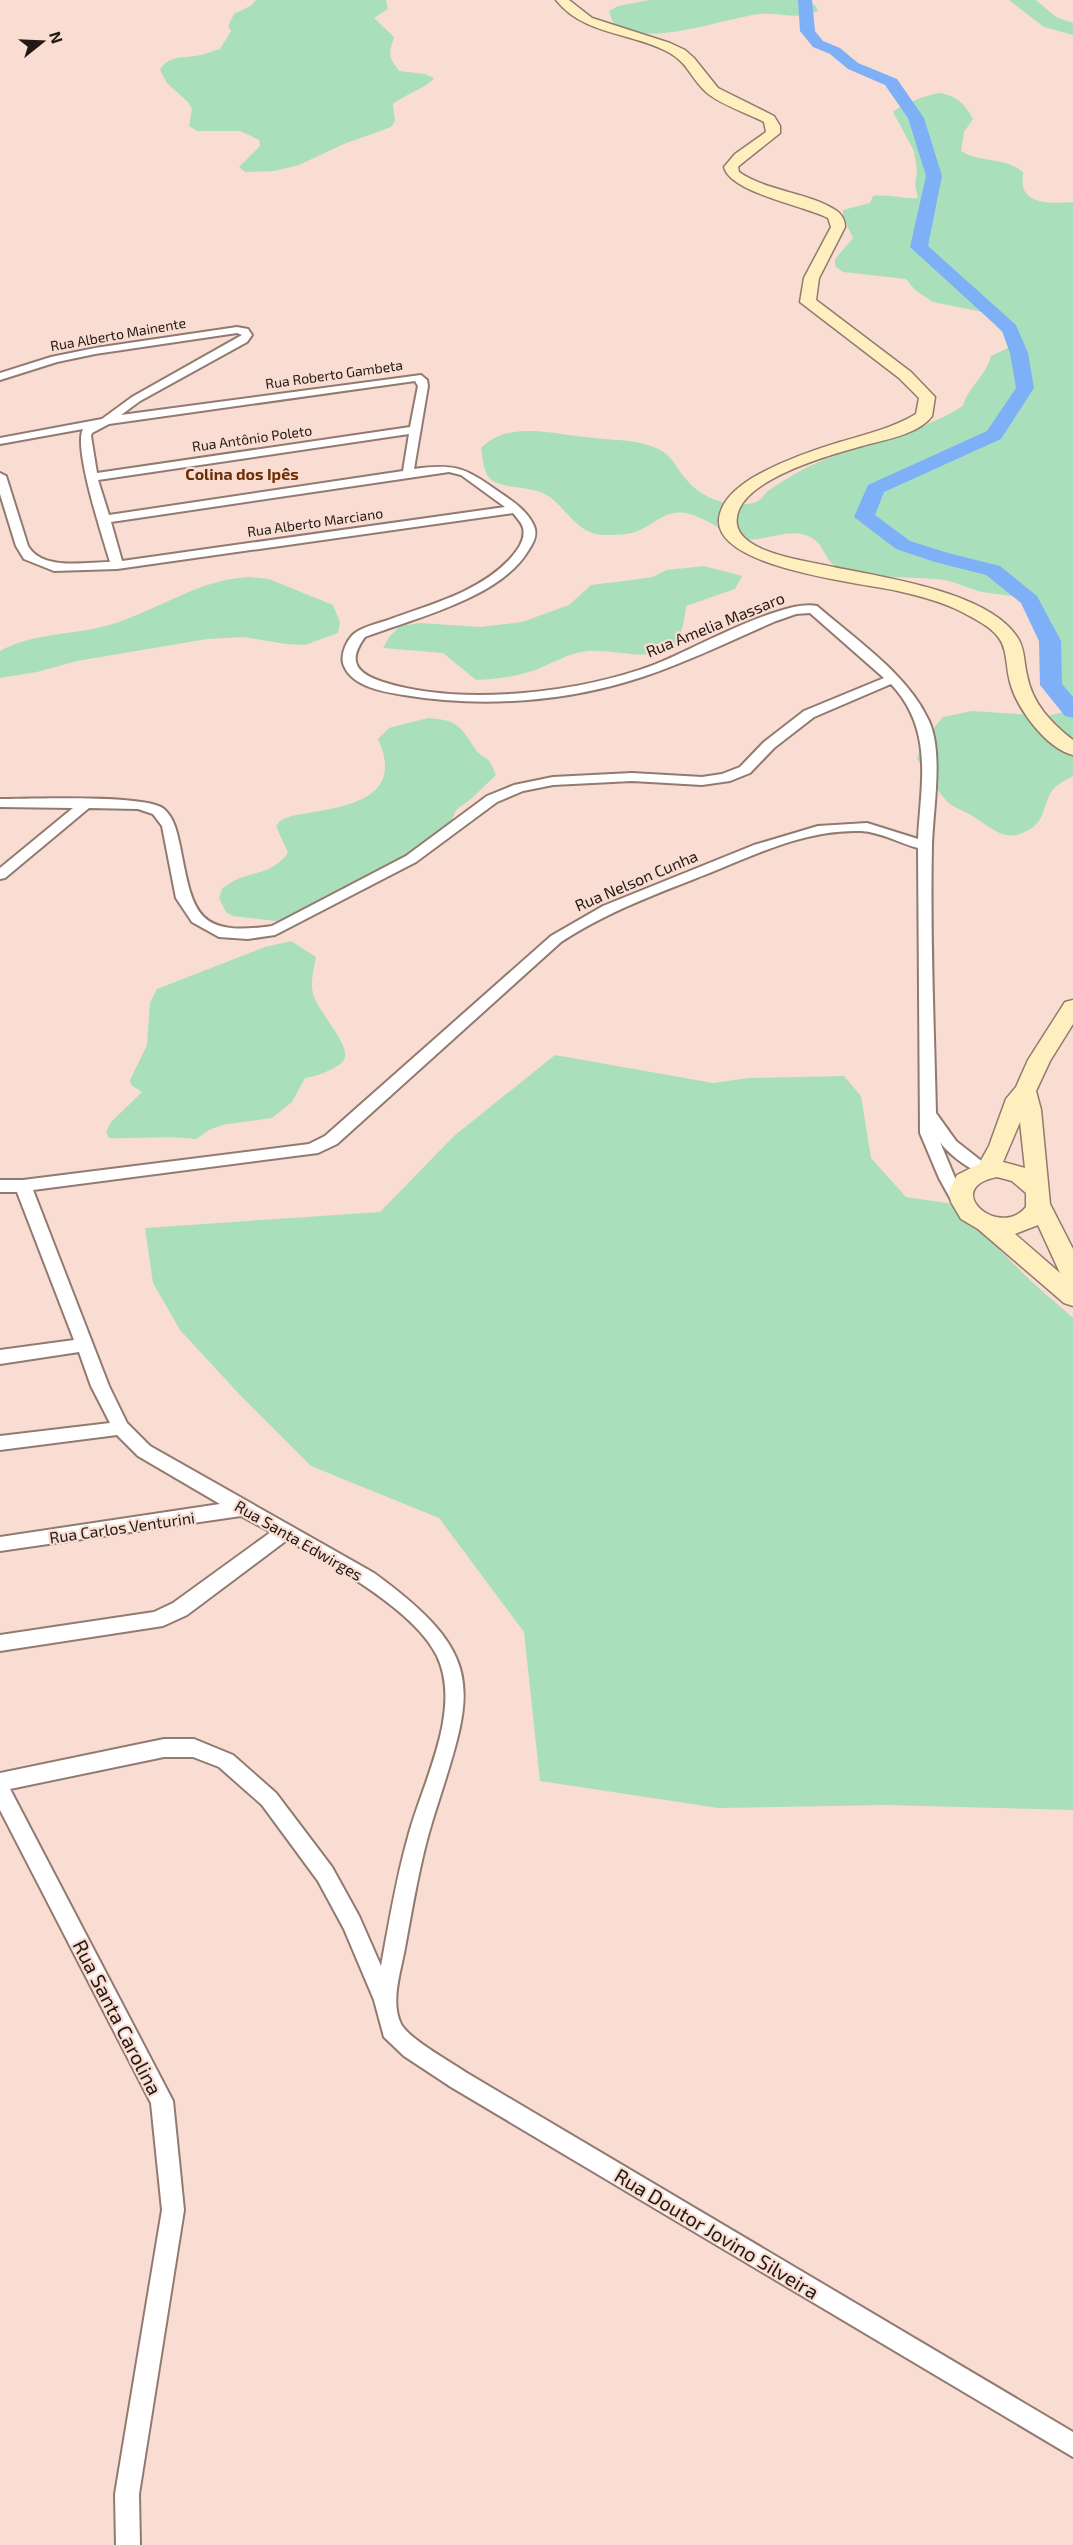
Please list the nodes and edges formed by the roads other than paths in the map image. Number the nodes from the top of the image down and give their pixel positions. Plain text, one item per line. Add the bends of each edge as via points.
1 (562, 0) edge
2 (0, 377) edge
3 (103, 423) junction
4 (415, 430) junction
5 (0, 441) edge
6 (408, 473) junction
7 (0, 476) edge
8 (92, 477) junction
9 (516, 509) junction
10 (105, 519) junction
11 (117, 566) junction
12 (893, 679) junction
13 (1073, 749) edge
14 (0, 803) edge
15 (86, 804) junction
16 (925, 846) junction
17 (0, 875) edge
18 (1073, 1007) edge
19 (1025, 1091) junction
20 (926, 1113) junction
21 (986, 1170) junction
22 (0, 1186) edge
23 (22, 1186) junction
24 (1040, 1202) junction
25 (961, 1203) junction
26 (987, 1224) junction
27 (1073, 1274) edge
28 (1073, 1296) edge
29 (85, 1345) junction
30 (0, 1357) edge
31 (121, 1428) junction
32 (0, 1443) edge
33 (244, 1508) junction
34 (286, 1531) junction
35 (0, 1544) edge
36 (0, 1643) edge
37 (0, 1782) edge
38 (0, 1790) edge
39 (385, 2000) junction
40 (1073, 2445) edge
41 (128, 2545) edge

1 - 13 street via 594,25 678,52 692,63 713,91 769,119 773,133 735,160 733,174 752,186 837,217 838,232 813,271 808,302 905,375 927,397 924,416 902,430 796,461 748,488 734,499 726,516 730,533 739,543 775,560 916,591 980,614 1008,633 1023,693 1052,735
2 - 3 street, Rua Alberto Mainente via 95,351 237,330 247,335 136,399
3 - 4 street, Rua Roberto Gambeta via 122,427 423,386
3 - 5 street
3 - 8 street via 87,430 85,436
4 - 6 street
4 - 8 street, Rua Antônio Poleto
6 - 9 street via 450,469 465,473
6 - 10 street
7 - 11 street, Rua Alberto Marciano via 28,556 54,567
8 - 10 street
9 - 11 street, Rua Alberto Marciano
9 - 12 street, Rua Amelia Massaro via 529,527 529,540 498,578 479,590 361,634 352,644 349,658 350,668 357,676 378,685 450,698 587,688 620,680 794,610 813,609
10 - 11 street
12 - 15 street via 809,714 769,745 745,770 725,778 702,781 632,777 553,781 519,788 492,799 411,859 275,930 248,934 219,932 197,919 183,898 169,826 158,810 139,805
12 - 16 street, Rua Amelia Massaro via 909,696 925,731
14 - 15 street
15 - 17 street
16 - 20 street, Rua Amelia Massaro
16 - 23 street, Rua Nelson Cunha via 863,827 786,838 585,919 556,939 331,1140 312,1149
18 - 19 street
19 - 21 street via 1017,1099 1000,1146
19 - 24 street
20 - 21 street via 950,1145
20 - 25 street, Rua Amelia Massaro via 928,1133
21 - 24 street via 1007,1170 1026,1178 1038,1191
21 - 25 street via 972,1175 963,1184
22 - 23 street, Rua Nelson Cunha
23 - 29 street, Rua Santa Edwirges
24 - 26 street via 1037,1213 1024,1223 1006,1227
24 - 27 street
25 - 26 street via 971,1215
26 - 28 street
29 - 30 street
29 - 31 street, Rua Santa Edwirges
31 - 32 street
31 - 33 street, Rua Santa Edwirges via 144,1451
33 - 34 street, Rua Santa Edwirges
33 - 35 street, Rua Carlos Venturini
34 - 36 street via 180,1609 156,1620
34 - 39 street, Rua Santa Edwirges via 324,1551 389,1595 433,1633 448,1655 454,1677 455,1714 418,1836
37 - 39 street via 164,1748 194,1748 226,1761 269,1799 326,1875 352,1923
38 - 41 street, Rua Santa Carolina via 162,2101 173,2210 127,2494
39 - 40 street, Rua Doutor Jovino Silveira via 392,2030 412,2049 459,2080

